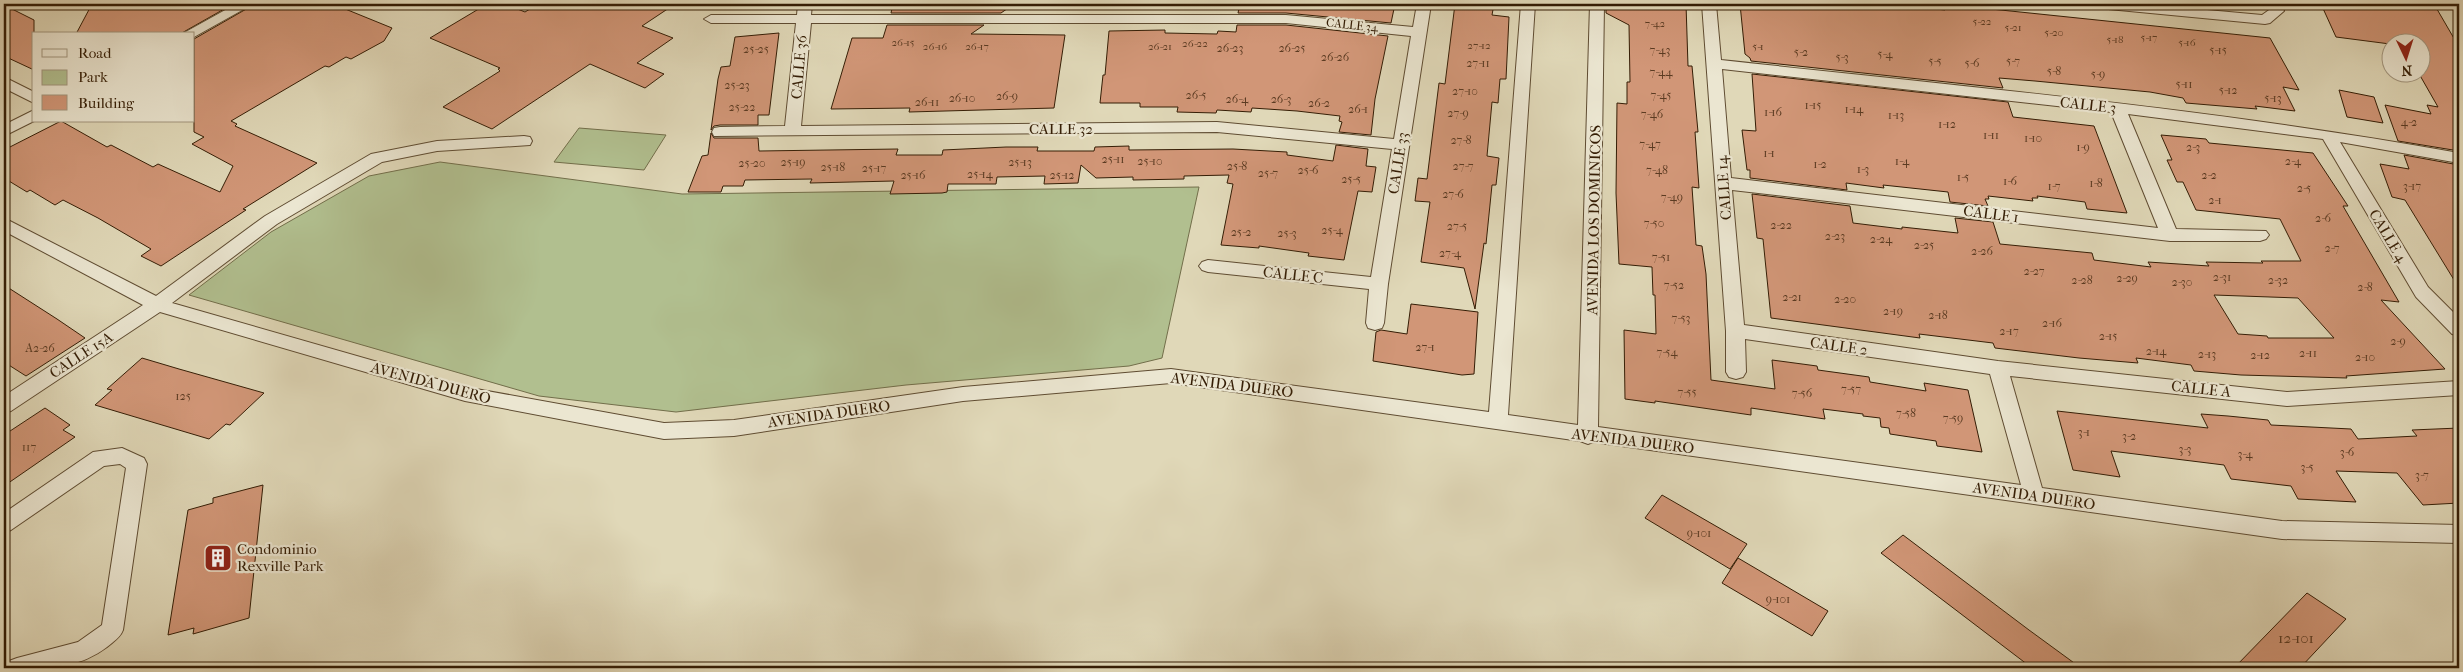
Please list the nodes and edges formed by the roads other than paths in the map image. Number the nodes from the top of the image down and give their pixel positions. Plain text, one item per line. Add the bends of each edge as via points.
1 (246, 4) edge
2 (1424, 4) edge
3 (1528, 4) edge
4 (1597, 4) edge
5 (1709, 4) edge
6 (2098, 4) edge
7 (2274, 4) edge
8 (804, 11) edge
9 (711, 20) dead end
10 (193, 32) edge
11 (1420, 32) junction
12 (1714, 64) junction
13 (4, 82) edge
14 (32, 97) edge
15 (2117, 108) junction
16 (32, 117) edge
17 (793, 131) junction
18 (4, 132) edge
19 (720, 132) dead end
20 (2328, 135) junction
21 (524, 141) dead end
22 (1401, 145) junction
23 (2459, 158) edge
24 (1723, 183) junction
25 (4, 224) edge
26 (2170, 235) junction
27 (2260, 235) dead end
28 (1208, 266) dead end
29 (1379, 284) junction
30 (158, 305) junction
31 (1375, 323) dead end
32 (2459, 329) edge
33 (1735, 331) junction
34 (1943, 360) joint
35 (1998, 368) junction
36 (1736, 372) dead end
37 (2459, 388) edge
38 (4, 406) edge
39 (1498, 422) junction
40 (1588, 436) junction
41 (2034, 496) junction
42 (4, 524) edge
43 (2459, 534) edge
44 (17, 668) edge

1 - 10 street
2 - 11 street, CALLE 33
3 - 39 street
4 - 40 street, AVENIDA LOS DOMINICOS
5 - 12 street, CALLE 14
6 - 7 street via 2266,20 2277,11
8 - 9 street, CALLE 34
8 - 11 street, CALLE 34 via 1286,19
8 - 17 street, CALLE 36
11 - 22 street, CALLE 33
12 - 15 street, CALLE 3
12 - 24 street, CALLE 14
13 - 14 street
15 - 20 street, CALLE 3
15 - 26 street
16 - 18 street
17 - 19 street, CALLE 32
17 - 22 street, CALLE 32 via 1217,127
20 - 23 street, CALLE 3
20 - 32 street, CALLE 4 via 2422,292
21 - 30 street, CALLE 15A via 437,146 377,158 271,220
22 - 29 street, CALLE 33
24 - 26 street, CALLE 1
24 - 33 street, CALLE 14
25 - 30 street, AVENIDA DUERO
26 - 27 street, CALLE 1
28 - 29 street, CALLE C
29 - 31 street, CALLE 33
30 - 38 street, CALLE 15A
30 - 39 street, AVENIDA DUERO via 465,394 664,431 734,428 963,394 1171,376
33 - 34 street, CALLE 2
33 - 36 street, CALLE 14
34 - 35 street, CALLE A
35 - 37 street, CALLE A via 2287,399
35 - 41 street
39 - 40 street, AVENIDA DUERO
40 - 41 street, AVENIDA DUERO
41 - 43 street, AVENIDA DUERO via 2282,530
42 - 44 street via 100,458 122,456 137,464 112,630 84,651

